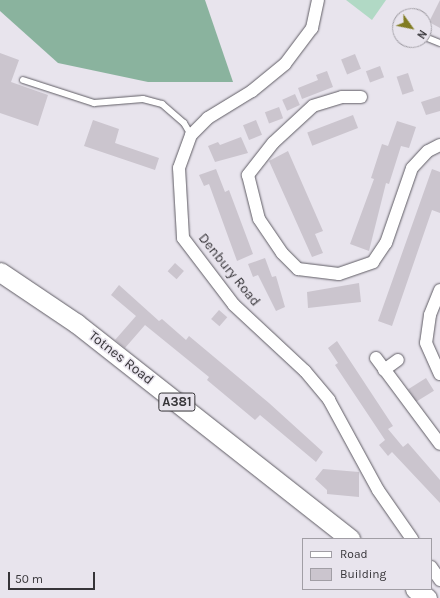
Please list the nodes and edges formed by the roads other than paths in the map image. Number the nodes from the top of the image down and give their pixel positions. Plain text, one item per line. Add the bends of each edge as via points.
1 (318, 0) edge
2 (24, 80) dead end
3 (361, 97) dead end
4 (191, 135) junction
5 (440, 145) edge
6 (0, 272) edge
7 (440, 290) edge
8 (376, 358) dead end
9 (398, 360) dead end
10 (438, 366) edge
11 (384, 370) junction
12 (440, 444) edge
13 (349, 538) edge
14 (411, 538) edge
15 (432, 568) edge
16 (440, 580) edge
17 (416, 590) edge
18 (427, 598) edge

1 - 4 street, Denbury Road via 312,28 285,64 252,91 208,118
2 - 4 lane via 94,103 143,99 162,104 184,123
3 - 5 street via 342,97 313,106 273,144 248,175 259,220 282,253 298,269 339,274 373,262 386,243 412,168 428,151
4 - 14 street, Denbury Road via 179,168 183,238 234,305 305,371 329,400 378,490
6 - 13 main road, Totnes Road / A381 via 76,323
7 - 10 street via 430,315 426,342
8 - 11 street
9 - 11 street
11 - 12 street
15 - 16 street
17 - 18 main road

